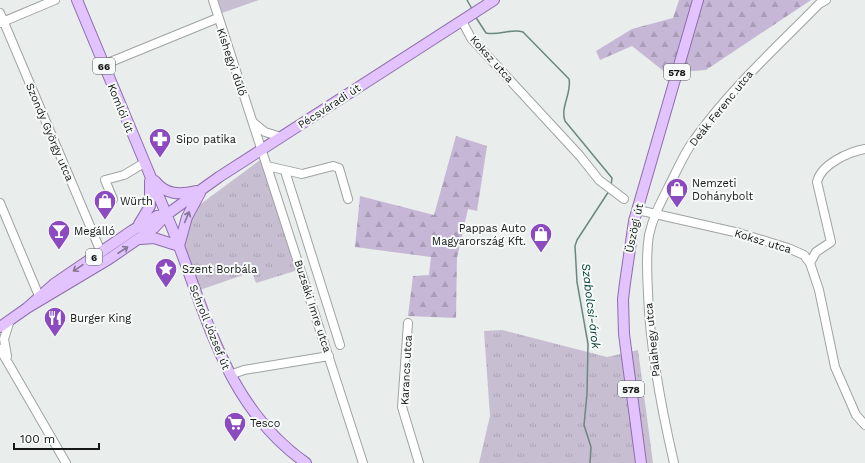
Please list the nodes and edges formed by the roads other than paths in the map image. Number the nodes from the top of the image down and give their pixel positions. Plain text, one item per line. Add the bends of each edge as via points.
1 (55, 0) edge
2 (77, 0) edge
3 (212, 0) edge
4 (494, 0) edge
5 (698, 0) edge
6 (826, 0) edge
7 (0, 13) edge
8 (218, 18) junction
9 (462, 21) junction
10 (2, 22) edge
11 (103, 65) junction
12 (253, 123) junction
13 (281, 137) junction
14 (262, 149) junction
15 (865, 149) edge
16 (144, 163) junction
17 (268, 166) junction
18 (285, 171) junction
19 (149, 174) junction
20 (202, 190) junction
21 (113, 199) dead end
22 (348, 199) dead end
23 (624, 199) dead end
24 (0, 203) edge
25 (638, 210) junction
26 (166, 215) junction
27 (655, 215) junction
28 (133, 230) junction
29 (137, 240) junction
30 (179, 246) junction
31 (101, 252) junction
32 (810, 263) junction
33 (39, 296) junction
34 (27, 308) junction
35 (10, 320) junction
36 (408, 323) dead end
37 (0, 327) edge
38 (340, 345) dead end
39 (0, 350) edge
40 (0, 356) edge
41 (329, 356) junction
42 (9, 365) junction
43 (230, 375) junction
44 (865, 426) edge
45 (66, 463) edge
46 (306, 463) edge
47 (363, 463) edge
48 (419, 463) edge
49 (641, 463) edge
50 (674, 463) edge

1 - 10 street
2 - 11 main road, Komlói út / 66
3 - 8 street, Kishegyi dűlő
4 - 9 main road, Pécsváradi út / 6
5 - 25 main road, Üszögi út / 578 via 658,132
6 - 27 street, Deák Ferenc utca via 757,65 715,112 693,141
7 - 10 street, Szondy György utca
8 - 11 street
8 - 12 street, Kishegyi dűlő
9 - 13 main road, Pécsváradi út / 6
9 - 23 street, Koksz utca via 471,38 599,180
10 - 31 street, Szondy György utca
11 - 16 main road, Komlói út / 66
12 - 13 street via 265,132
12 - 14 street, Kishegyi dűlő
13 - 14 main road, Pécsváradi út / 6
14 - 17 street, Buzsáki Imre utca
14 - 20 main road, Pécsváradi út / 6
15 - 32 street via 838,160 818,177 817,182 832,242 816,252
16 - 19 main road, Komlói út / 66
16 - 21 street via 124,175 105,180
17 - 18 street
17 - 41 street, Buzsáki Imre utca
18 - 22 street via 302,174 333,166 339,168
18 - 38 street
19 - 20 main road via 167,192 182,194
19 - 26 main road, Komlói út / 66
19 - 28 main road via 150,206 145,217
20 - 26 main road, Pécsváradi út / 6
30 -> 20 main road via 187,217
24 - 33 street
25 - 27 street, Koksz utca
25 - 49 main road, Üszögi út / 578 via 627,265 623,315
26 - 28 main road, 6 via 157,216
26 - 29 main road, 6 via 159,224
26 - 30 main road, Schroll József út
27 - 32 street, Koksz utca via 739,233 779,245 804,255
27 - 50 street, Palahegy utca via 646,260 648,306 657,381
28 - 31 main road, 6
29 - 30 main road via 154,238
34 -> 29 main road, 6
30 - 43 main road, Schroll József út via 208,328
31 -> 33 main road, 6
32 - 44 street via 819,290 835,367 856,415
33 - 34 main road, 6
34 - 35 main road, 6
35 - 37 main road, 6
35 - 42 street via 4,339
36 - 48 street, Karancs utca via 402,407
39 - 42 street
40 - 42 street
41 - 43 street via 244,370
41 - 47 street, Buzsáki Imre utca
42 - 45 street
43 - 46 main road, Schroll József út via 245,400 266,426

